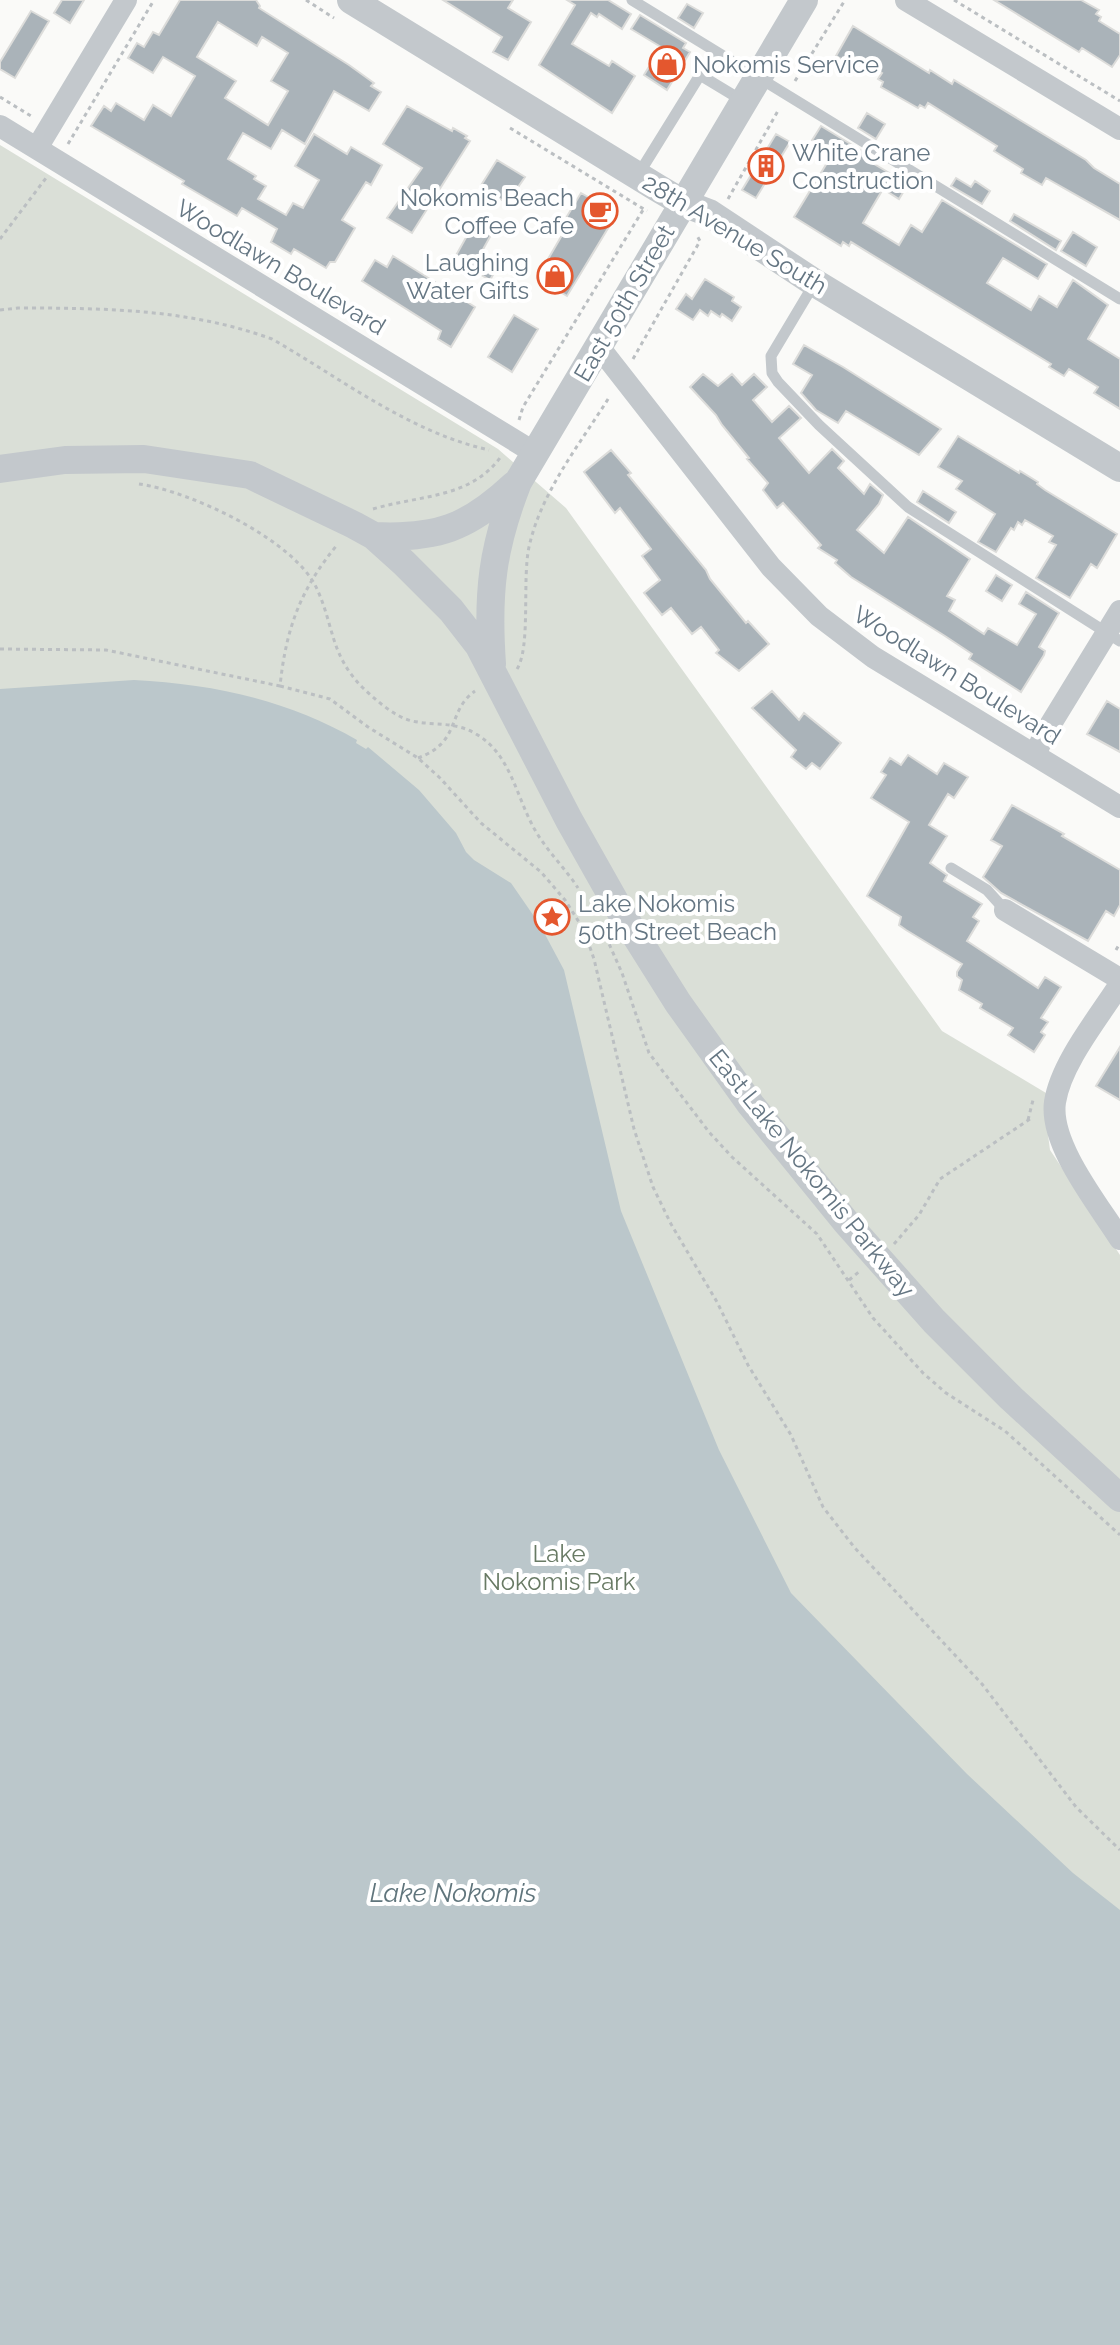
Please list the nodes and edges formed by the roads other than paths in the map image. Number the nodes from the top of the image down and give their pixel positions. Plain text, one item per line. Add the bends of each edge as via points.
1 (126, 0) edge
2 (351, 0) edge
3 (632, 0) edge
4 (804, 0) edge
5 (906, 0) edge
6 (715, 51) junction
7 (700, 75) junction
8 (751, 89) junction
9 (0, 126) edge
10 (1120, 129) edge
11 (37, 148) junction
12 (643, 188) junction
13 (683, 203) junction
14 (815, 283) junction
15 (1120, 299) edge
16 (599, 347) junction
17 (516, 452) junction
18 (1120, 468) edge
19 (0, 469) edge
20 (518, 482) junction
21 (364, 530) junction
22 (1120, 611) edge
23 (1114, 637) edge
24 (494, 677) junction
25 (1035, 755) junction
26 (1120, 807) edge
27 (951, 868) dead end
28 (1005, 910) joint
29 (1120, 981) edge
30 (1120, 1239) edge
31 (1120, 1498) edge

1 - 11 street
2 - 12 street, 28th Avenue South
3 - 6 lane
4 - 8 street, East 50th Street
5 - 10 street
6 - 7 lane
6 - 8 lane
7 - 8 lane
7 - 12 lane
8 - 13 street, East 50th Street
8 - 15 lane
9 - 11 street, Woodlawn Boulevard
11 - 17 street, Woodlawn Boulevard
12 - 13 street, 28th Avenue South
13 - 14 street, 28th Avenue South via 709,213
13 - 16 street, East 50th Street
14 - 18 street, 28th Avenue South
14 - 23 lane via 771,356 778,382 908,507
16 - 17 street, East 50th Street
16 - 25 street, Woodlawn Boulevard via 808,607 873,657
17 - 20 street, East 50th Street
19 - 21 street, East Lake Nokomis Parkway via 65,460 144,459 235,472
20 - 21 street, East 50th Street via 484,512 454,529 421,536
20 - 24 street, East 50th Street via 492,567
21 - 24 street, East Lake Nokomis Parkway via 451,610
22 - 23 street
23 - 25 street
24 - 31 street, East Lake Nokomis Parkway via 660,976 751,1105 877,1258 982,1369
25 - 26 street, Woodlawn Boulevard
27 - 28 lane via 987,890
28 - 29 street
29 - 30 street via 1071,1062 1055,1106 1066,1152

